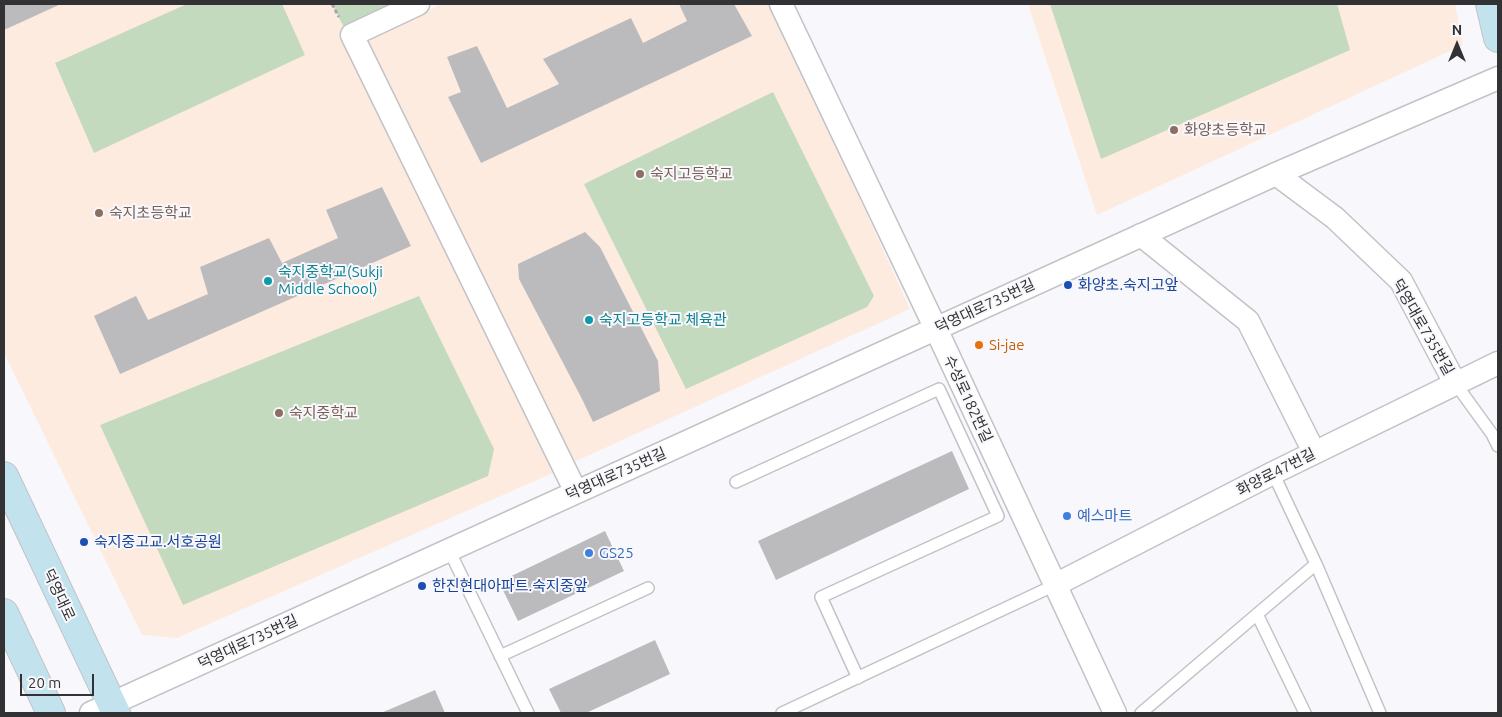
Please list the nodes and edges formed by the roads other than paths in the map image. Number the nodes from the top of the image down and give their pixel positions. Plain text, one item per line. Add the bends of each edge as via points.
1 (418, 4) edge
2 (781, 4) edge
3 (1490, 4) edge
4 (1498, 38) edge
5 (1498, 78) edge
6 (1276, 174) junction
7 (1141, 235) junction
8 (936, 329) junction
9 (1498, 363) edge
10 (1455, 383) junction
11 (1498, 446) edge
12 (1314, 452) junction
13 (1273, 473) junction
14 (4, 476) edge
15 (736, 482) dead end
16 (576, 492) junction
17 (449, 550) junction
18 (1316, 564) junction
19 (1056, 585) junction
20 (648, 588) dead end
21 (4, 613) edge
22 (1257, 614) junction
23 (500, 656) junction
24 (858, 678) junction
25 (106, 710) edge
26 (51, 713) edge
27 (528, 713) edge
28 (782, 713) edge
29 (1115, 713) edge
30 (1141, 713) edge
31 (1305, 713) edge
32 (1380, 713) edge

1 - 16 street via 352,35
2 - 8 street, 수성로182번길
3 - 4 main road
5 - 6 street, 덕영대로735번길
6 - 7 street, 덕영대로735번길
6 - 10 street, 덕영대로735번길 via 1336,218 1401,281
7 - 8 street, 덕영대로735번길
7 - 12 street via 1248,321
8 - 16 street, 덕영대로735번길
8 - 19 street, 수성로182번길
9 - 10 street, 화양로47번길
10 - 11 lane
10 - 12 street, 화양로47번길
12 - 13 street, 화양로47번길
13 - 18 lane
13 - 19 street, 화양로47번길
14 - 25 main road, 덕영대로
15 - 24 lane via 939,389 998,516 821,597
16 - 17 street, 덕영대로735번길
17 - 23 lane
17 - 25 street, 덕영대로735번길
18 - 22 lane
18 - 32 lane
19 - 24 lane
19 - 29 street, 수성로182번길
20 - 23 lane
21 - 26 main road
22 - 30 lane
22 - 31 lane
23 - 27 lane
24 - 28 lane

